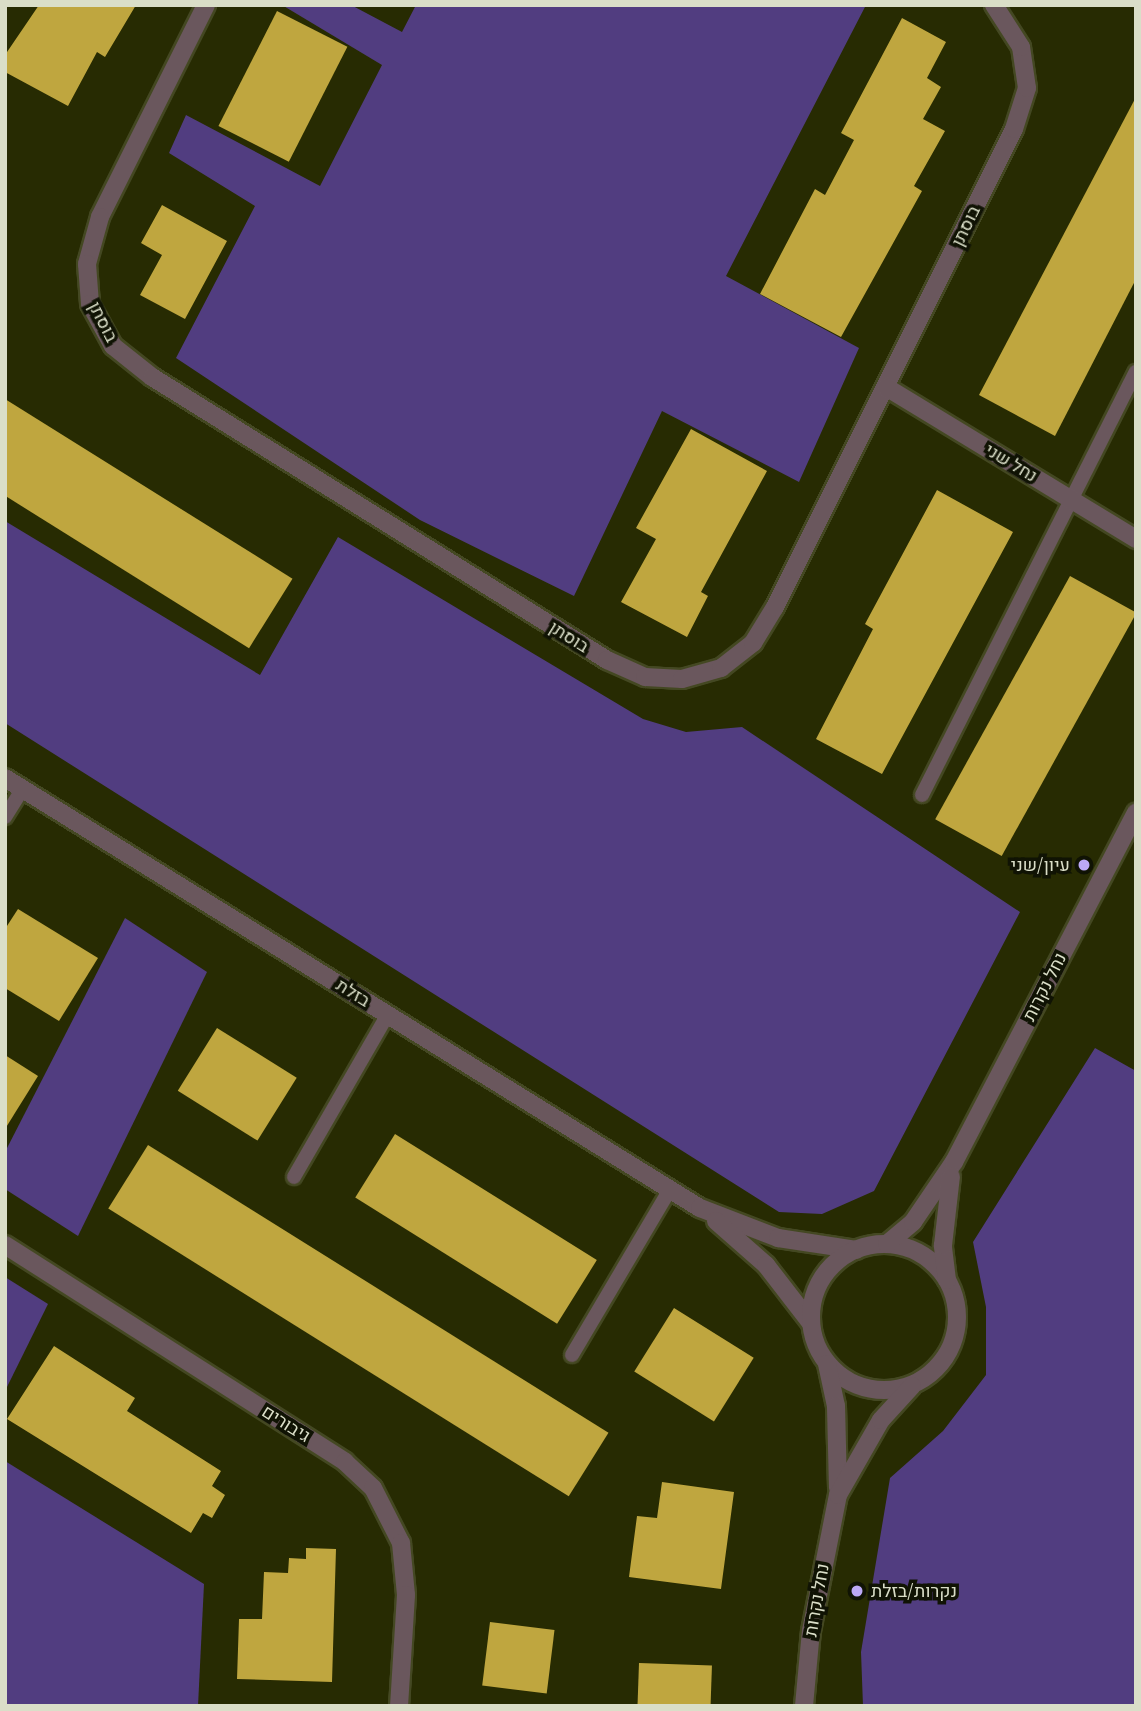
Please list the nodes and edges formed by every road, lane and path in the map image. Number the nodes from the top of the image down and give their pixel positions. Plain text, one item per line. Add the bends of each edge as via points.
1 (206, 5) edge
2 (994, 5) edge
3 (1136, 372) edge
4 (886, 387) junction
5 (1071, 500) junction
6 (1136, 539) edge
7 (5, 778) edge
8 (23, 789) junction
9 (922, 795) dead end
10 (1136, 812) edge
11 (5, 817) edge
12 (388, 1014) junction
13 (954, 1162) junction
14 (294, 1177) dead end
15 (670, 1189) junction
16 (700, 1208) junction
17 (887, 1244) junction
18 (5, 1245) edge
19 (856, 1250) junction
20 (947, 1280) junction
21 (810, 1322) junction
22 (572, 1355) dead end
23 (827, 1364) junction
24 (914, 1385) junction
25 (838, 1494) junction
26 (399, 1706) edge
27 (804, 1706) edge

1 - 4 street, בוסתן via 100,217 87,264 90,304 113,345 152,377 607,660 645,677 682,679 721,668 753,643
2 - 4 street, בוסתן via 1021,47 1027,88 1014,129
3 - 5 lane
4 - 5 street, נחל שני
5 - 6 street, נחל שני
5 - 9 lane
7 - 8 street, בזלת
8 - 11 lane
8 - 12 street, בזלת
10 - 13 street, נחל נקרות
12 - 14 lane
12 - 15 street, בזלת
13 - 17 street, נחל נקרות via 913,1222
13 - 20 street, נחל נקרות via 943,1245
15 - 16 street, בזלת
15 - 22 lane
16 - 19 street, בזלת via 778,1238
16 - 21 street, בזלת via 766,1265
17 - 19 street
17 - 20 street via 931,1261
18 - 26 street, גיבורים via 345,1462 373,1488 401,1543 406,1595
19 - 21 street via 827,1270 818,1283
20 - 24 street via 956,1303 957,1328 949,1352 934,1371
21 - 23 street via 815,1344
23 - 24 street via 864,1388 889,1391
23 - 25 street, נחל נקרות via 836,1406
24 - 25 street, נחל נקרות via 881,1420
25 - 27 street, נחל נקרות via 811,1631

